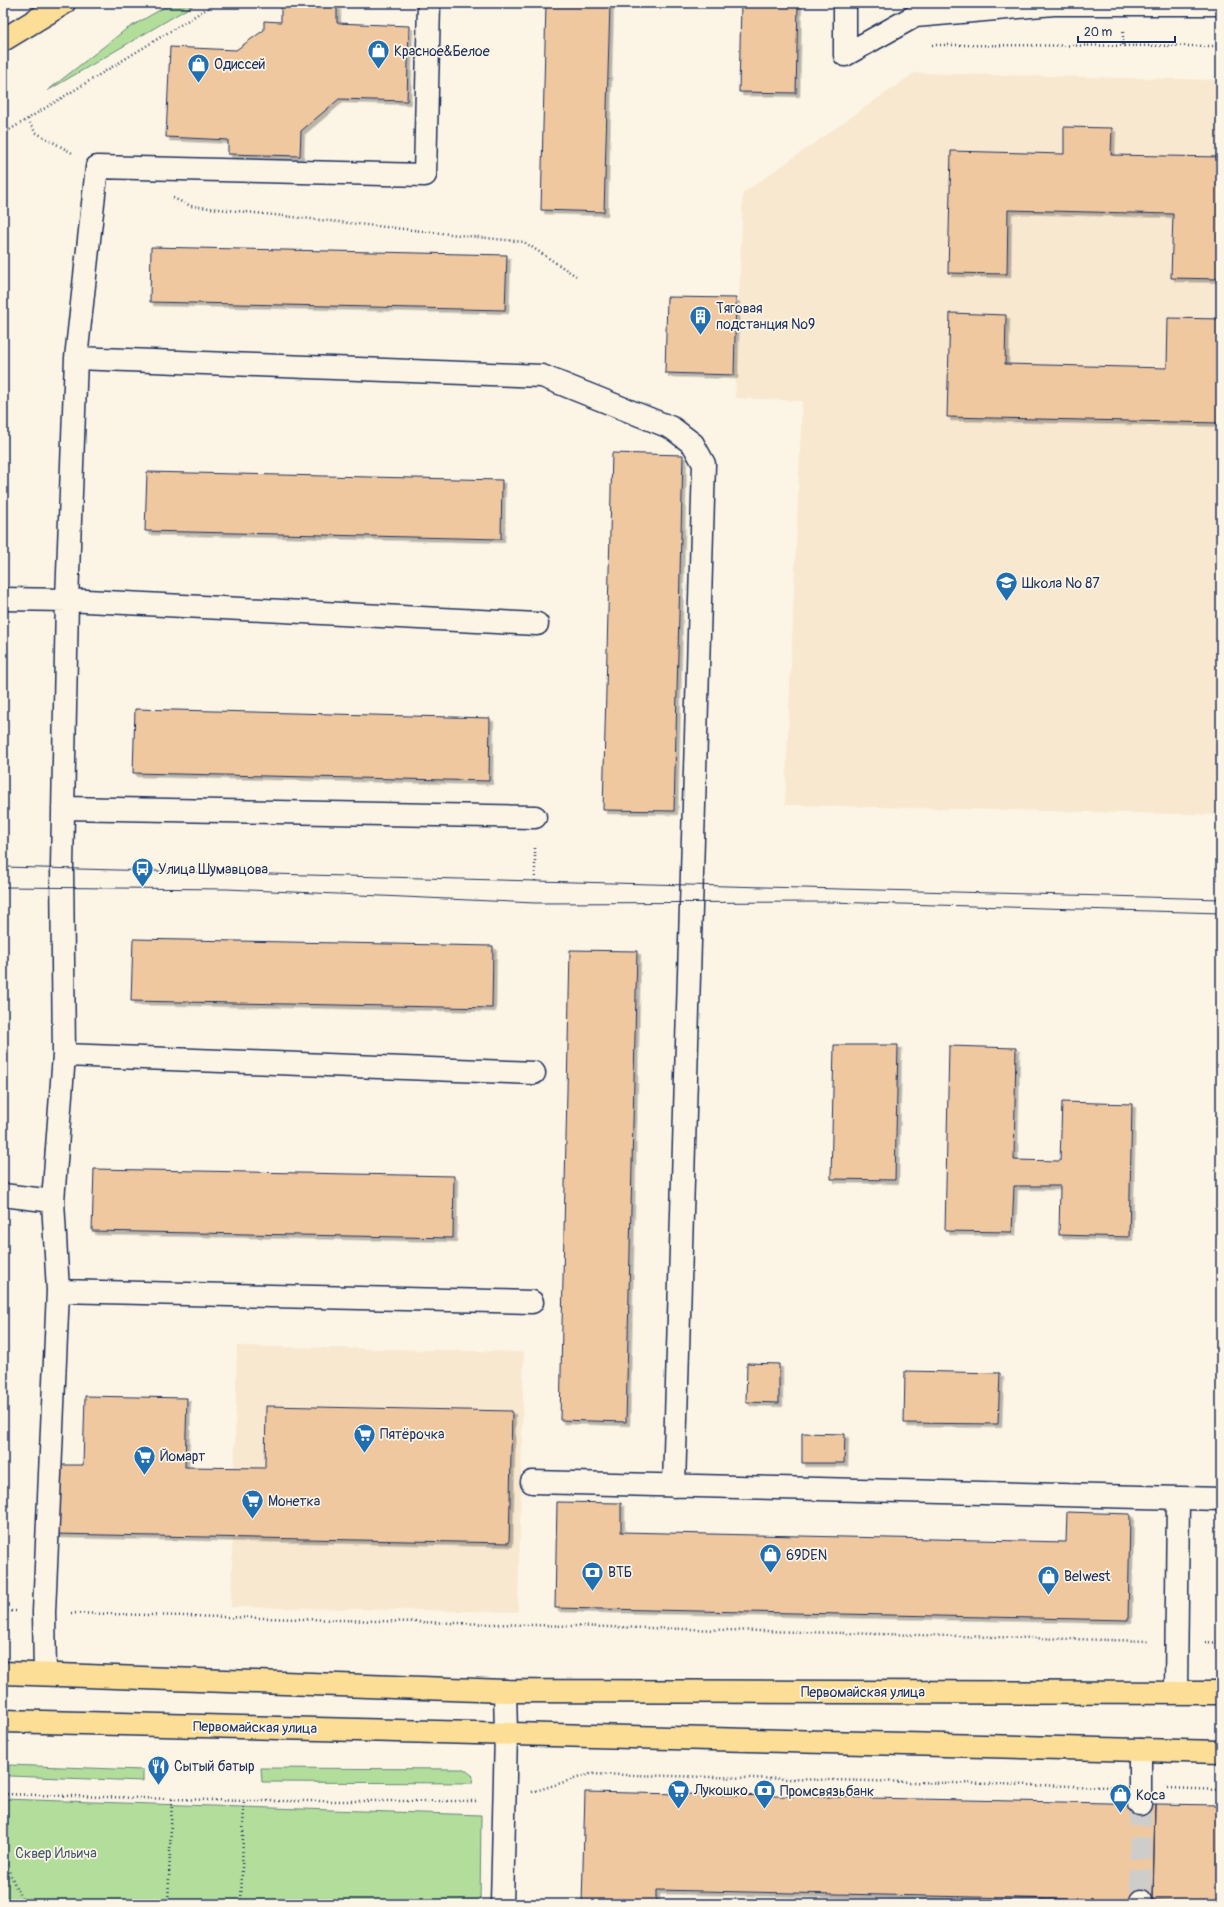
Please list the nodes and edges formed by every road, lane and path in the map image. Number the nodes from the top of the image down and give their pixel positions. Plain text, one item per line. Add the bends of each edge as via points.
1 (64, 3) edge
2 (216, 3) edge
3 (429, 3) edge
4 (845, 3) edge
5 (1054, 3) edge
6 (1085, 3) edge
7 (1221, 4) edge
8 (3, 40) edge
9 (925, 45) dead end
10 (1221, 46) edge
11 (28, 119) junction
12 (3, 134) edge
13 (97, 167) junction
14 (171, 198) dead end
15 (576, 276) dead end
16 (76, 358) junction
17 (3, 599) edge
18 (67, 600) junction
19 (537, 624) dead end
20 (63, 808) junction
21 (535, 817) joint
22 (535, 881) dead end
23 (64, 1055) junction
24 (534, 1073) dead end
25 (3, 1196) edge
26 (53, 1201) junction
27 (58, 1291) junction
28 (532, 1302) dead end
29 (532, 1482) dead end
30 (674, 1486) junction
31 (1178, 1498) junction
32 (1221, 1499) edge
33 (3, 1611) edge
34 (44, 1612) junction
35 (1176, 1642) junction
36 (1221, 1643) edge
37 (3, 1673) edge
38 (45, 1674) junction
39 (505, 1691) junction
40 (1176, 1692) junction
41 (1221, 1693) edge
42 (3, 1721) edge
43 (506, 1733) junction
44 (1140, 1750) junction
45 (1221, 1752) edge
46 (1221, 1790) edge
47 (3, 1794) edge
48 (1140, 1796) junction
49 (172, 1799) junction
50 (244, 1801) junction
51 (504, 1801) junction
52 (3, 1857) edge
53 (23, 1904) edge
54 (168, 1904) edge
55 (241, 1904) edge
56 (502, 1904) edge

1 - 8 main road
2 - 11 path
3 - 13 street via 425,175
4 - 5 street via 845,55 915,16
5 - 6 street
6 - 7 street
9 - 10 path
11 - 12 path
11 - 13 path via 35,132
13 - 16 street
14 - 15 path via 191,206 524,242
16 - 18 street
16 - 30 street via 542,376 672,428 693,444 704,464
17 - 18 street
18 - 19 street
18 - 20 street
20 - 21 street
20 - 23 street
21 - 22 path
23 - 24 street
23 - 26 street
25 - 26 street
26 - 27 street
27 - 28 street
27 - 34 street
29 - 30 street
30 - 31 street
31 - 32 street
31 - 35 street
33 - 34 path
34 - 35 path
34 - 38 street
35 - 36 path
35 - 40 street
37 - 38 main road, Первомайская улица
38 - 39 main road, Первомайская улица
39 - 40 main road, Первомайская улица
39 - 43 street
40 - 41 main road, Первомайская улица
42 - 43 main road, Первомайская улица
43 - 44 main road, Первомайская улица
43 - 51 street
44 - 45 main road, Первомайская улица
44 - 48 street
46 - 48 path
47 - 49 path
48 - 51 path via 590,1774
49 - 50 path
49 - 54 path
50 - 51 path
50 - 55 path
51 - 56 street
52 - 53 path

